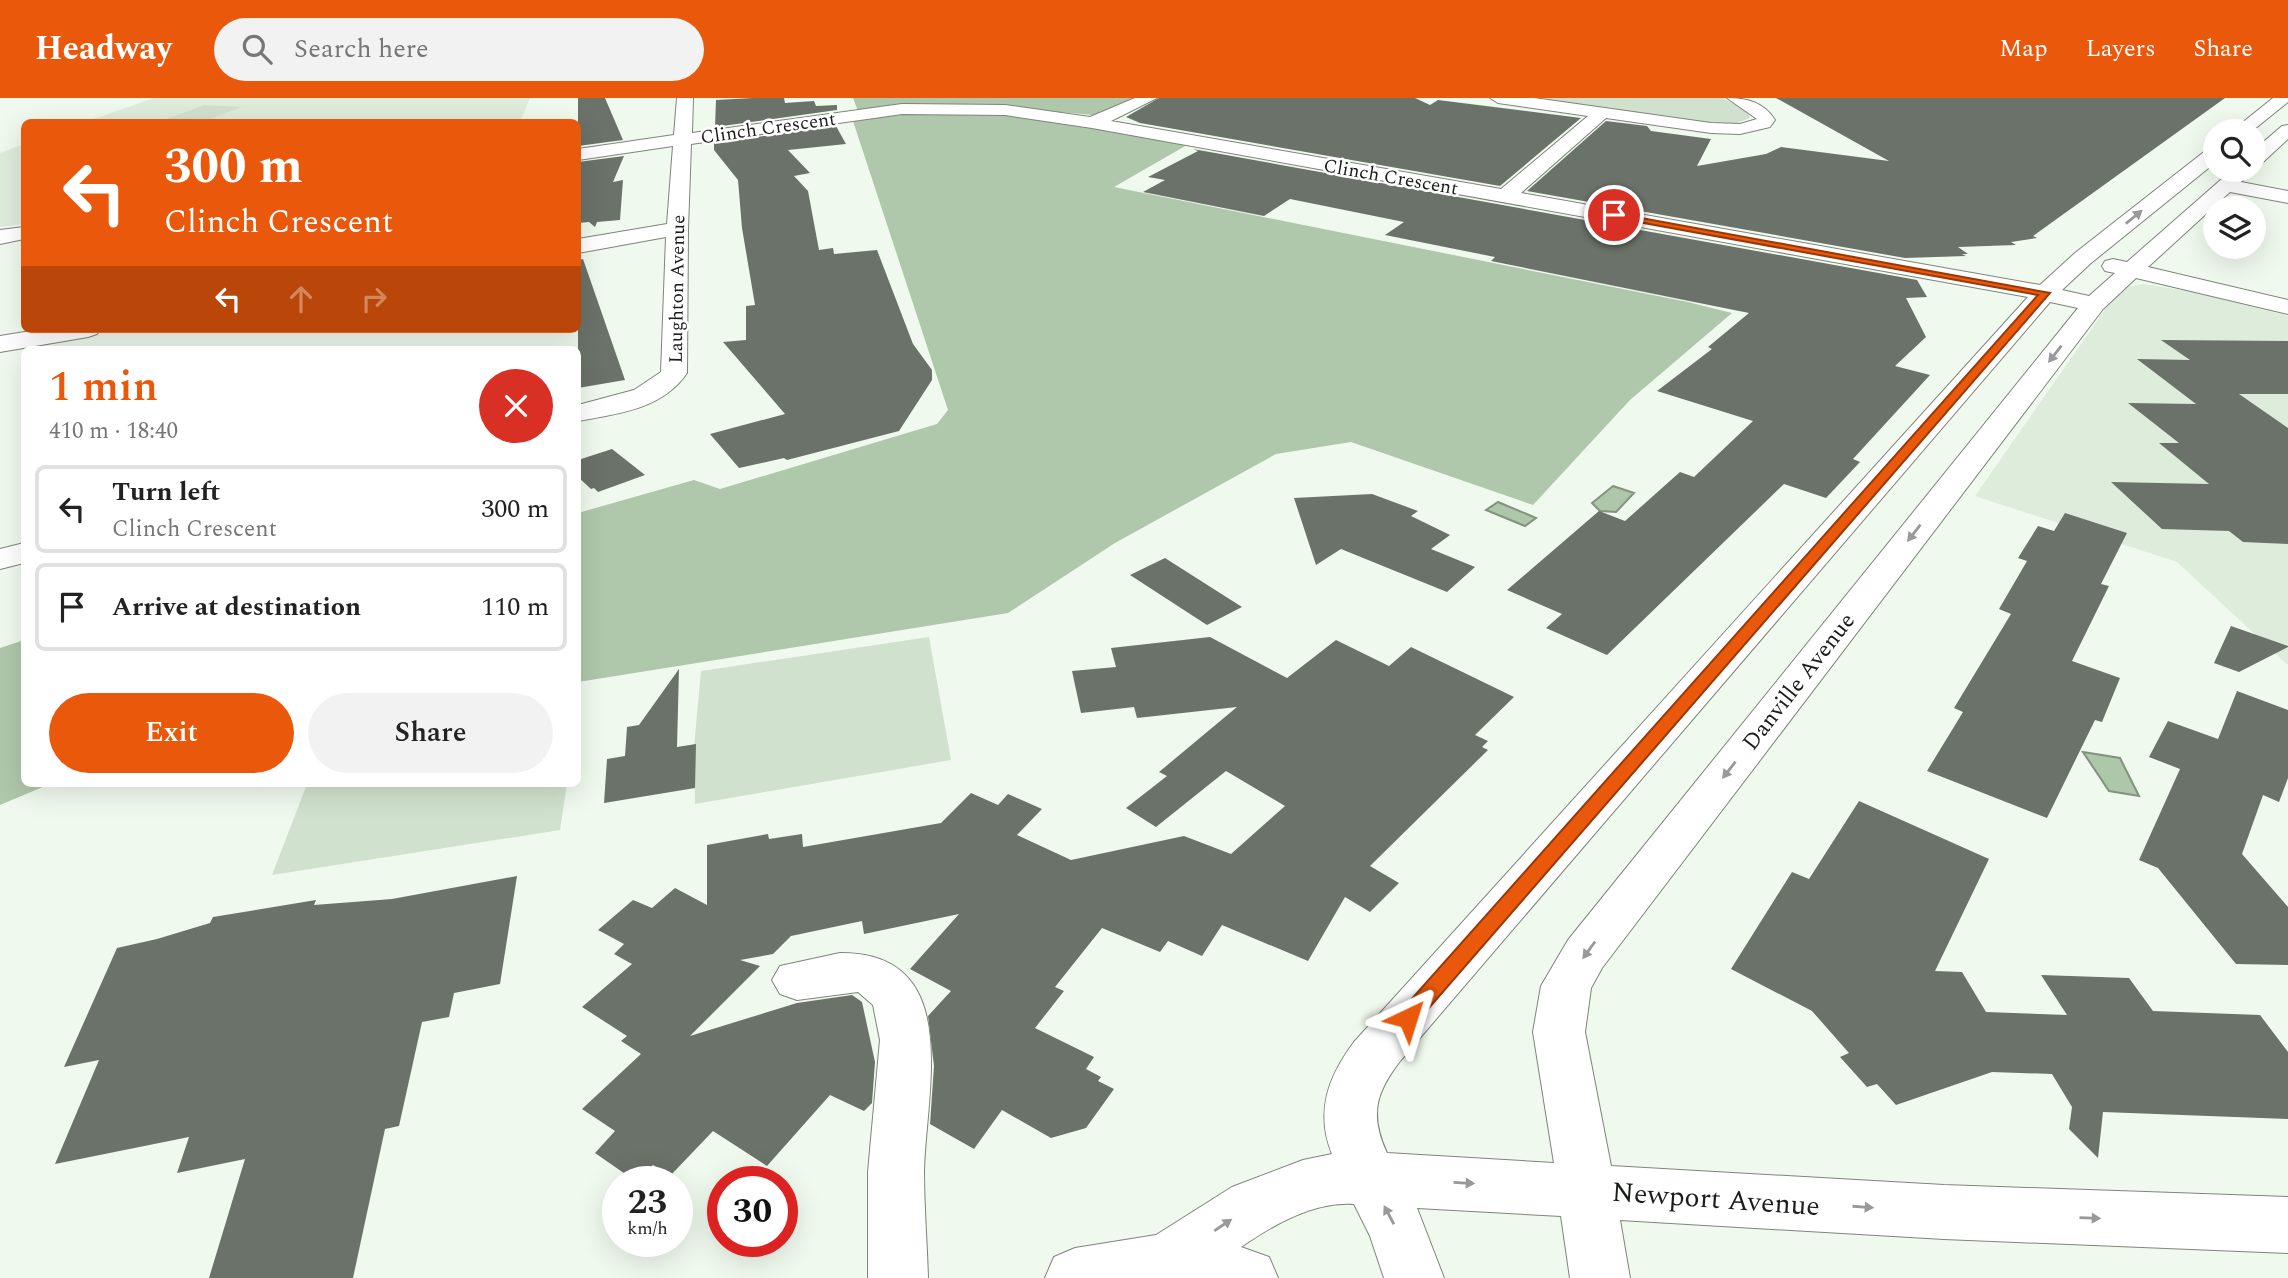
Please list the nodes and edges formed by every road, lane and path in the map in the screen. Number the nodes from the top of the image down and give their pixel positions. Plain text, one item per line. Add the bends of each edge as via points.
1 (685, 98) edge
2 (1150, 98) edge
3 (1498, 98) edge
4 (1735, 98) edge
5 (2283, 98) edge
6 (1602, 113) junction
7 (2256, 119) edge
8 (1092, 122) junction
9 (2288, 130) edge
10 (684, 138) junction
11 (2266, 149) edge
12 (581, 154) edge
13 (2207, 182) edge
14 (2215, 182) edge
15 (2256, 182) edge
16 (1505, 196) junction
17 (2288, 197) edge
18 (677, 229) junction
19 (21, 234) edge
20 (0, 237) edge
21 (581, 245) edge
22 (2083, 258) junction
23 (2130, 270) junction
24 (2045, 293) junction
25 (2094, 304) junction
26 (2288, 307) edge
27 (65, 333) edge
28 (0, 344) edge
29 (581, 412) edge
30 (21, 554) edge
31 (0, 559) edge
32 (797, 980) dead end
33 (1370, 1178) junction
34 (1587, 1190) junction
35 (2288, 1225) edge
36 (1166, 1263) junction
37 (898, 1278) edge
38 (1075, 1278) edge
39 (1248, 1278) edge
40 (1414, 1278) edge
41 (1600, 1278) edge

1 - 10 street, Laughton Avenue
2 - 8 street
3 - 6 street
4 - 6 street via 1763,116 1764,123 1725,129
5 - 7 street
6 - 16 street
8 - 10 street, Clinch Crescent via 1005,110 921,108
8 - 16 street, Clinch Crescent
9 - 11 street
10 - 12 street, Clinch Crescent
10 - 18 street, Laughton Avenue
22 -> 13 street
14 - 23 street, Danville Avenue
15 - 17 street
16 - 24 street, Clinch Crescent
18 - 21 street
18 - 29 street, Laughton Avenue via 674,373 661,388
19 - 20 street
22 - 23 street
22 - 24 street
23 - 25 street, Danville Avenue
23 - 26 street
24 - 25 street, Clinch Crescent
24 - 33 street via 1373,1058 1351,1098 1353,1133
25 -> 34 street, Danville Avenue via 1585,954 1566,986 1559,1032
27 - 28 street
30 - 31 street
32 - 37 street via 843,970 872,975 887,984 896,998 906,1040 896,1172
33 -> 34 street, Newport Avenue
36 -> 33 street, Newport Avenue via 1252,1206 1334,1179
40 -> 33 street via 1398,1232
34 -> 35 street, Newport Avenue via 1944,1212
34 - 41 street, Danville Avenue
36 - 38 street, Newport Avenue
36 - 39 street, Newport Avenue

